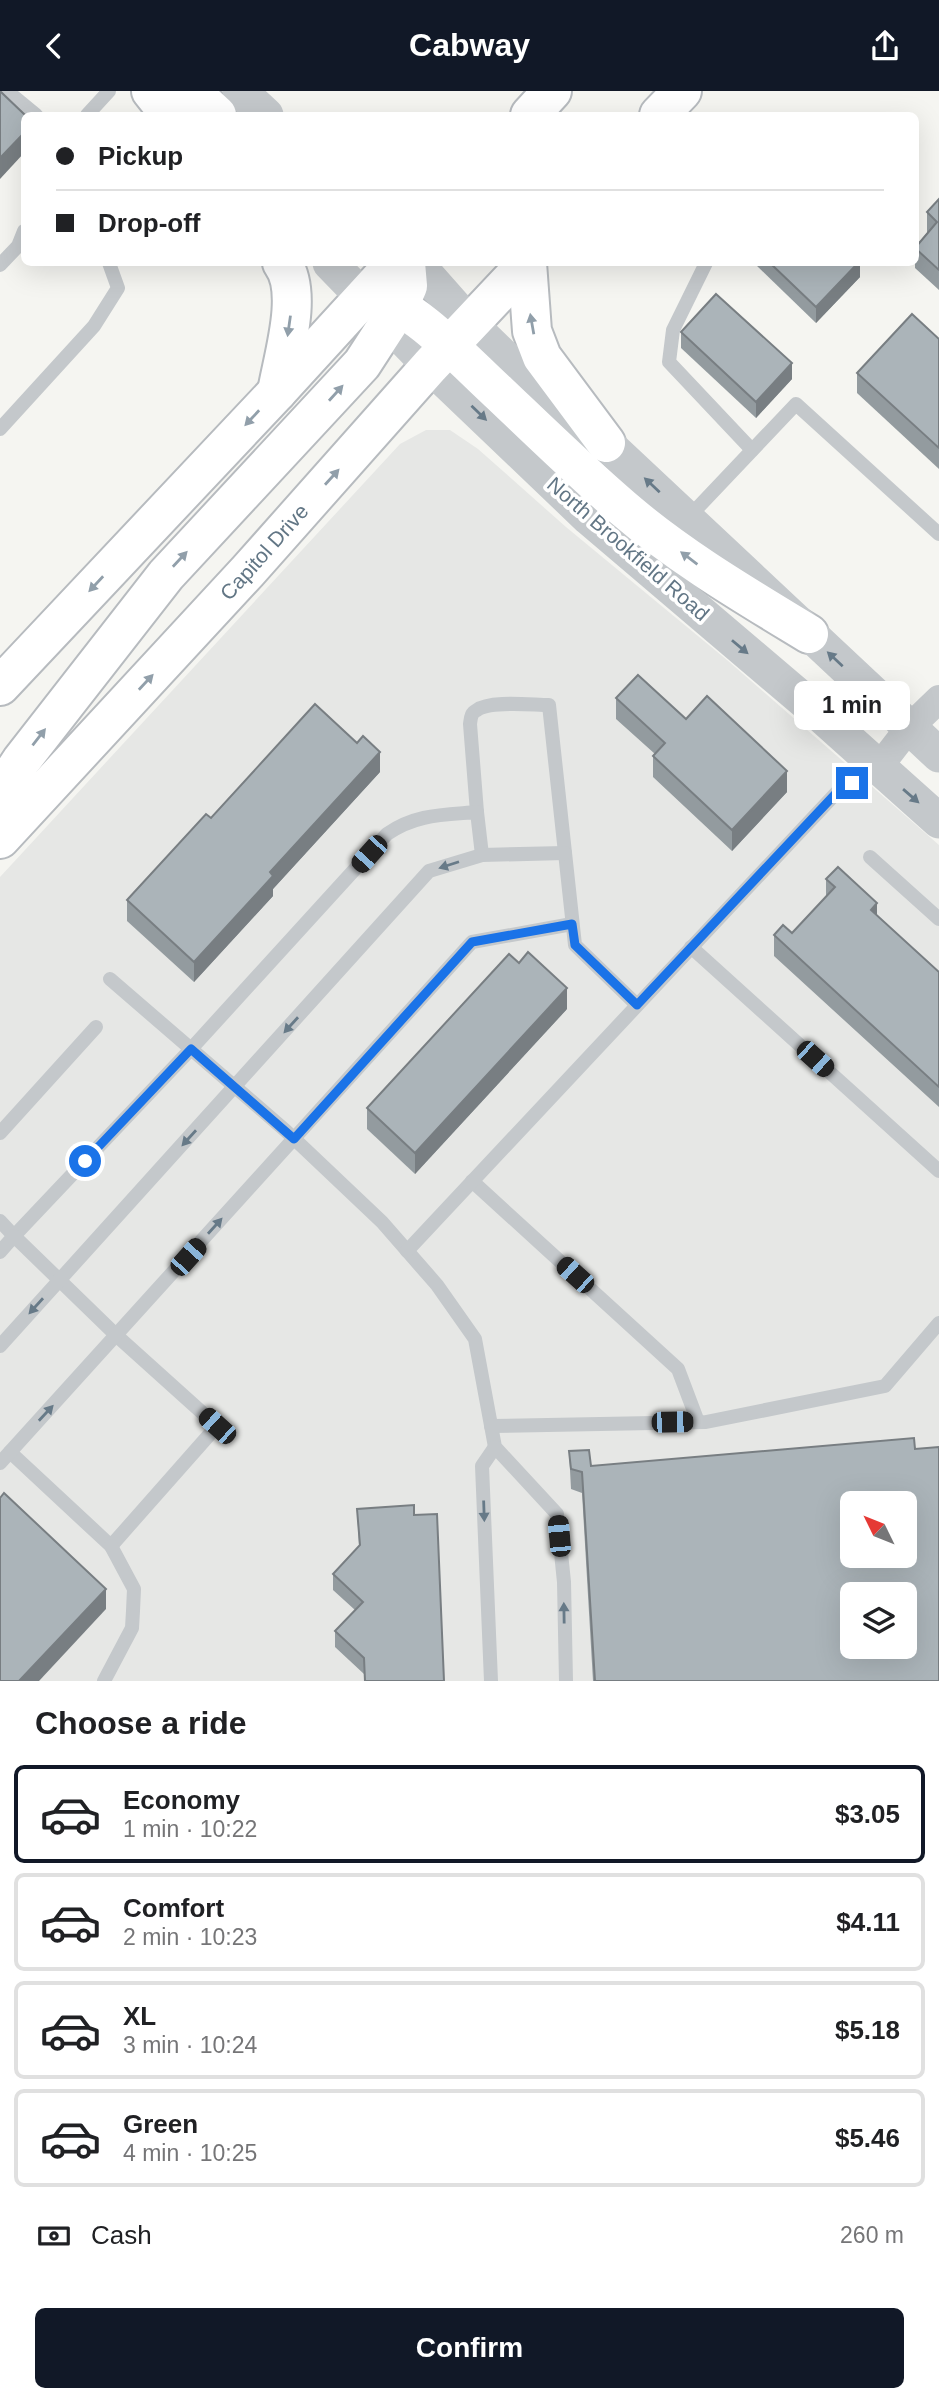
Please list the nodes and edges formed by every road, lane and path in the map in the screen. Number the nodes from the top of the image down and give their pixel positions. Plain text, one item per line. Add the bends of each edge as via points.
1 (7, 91) edge
2 (109, 91) edge
3 (153, 91) edge
4 (191, 91) edge
5 (240, 91) edge
6 (552, 91) edge
7 (681, 91) edge
8 (32, 112) edge
9 (90, 112) edge
10 (168, 112) edge
11 (177, 112) edge
12 (214, 112) edge
13 (263, 112) edge
14 (533, 112) edge
15 (662, 112) edge
16 (21, 238) edge
17 (0, 265) edge
18 (110, 266) edge
19 (284, 266) edge
20 (341, 266) edge
21 (524, 266) edge
22 (527, 266) edge
23 (705, 266) edge
24 (394, 281) edge
25 (449, 346) junction
26 (277, 391) junction
27 (0, 429) edge
28 (606, 443) junction
29 (752, 450) junction
30 (687, 519) junction
31 (939, 534) edge
32 (809, 634) junction
33 (0, 686) edge
34 (939, 699) edge
35 (909, 728) junction
36 (939, 755) edge
37 (878, 768) junction
38 (0, 793) edge
39 (477, 812) junction
40 (939, 821) edge
41 (0, 839) edge
42 (565, 853) junction
43 (482, 855) junction
44 (870, 857) dead end
45 (939, 919) edge
46 (572, 924) junction
47 (691, 947) junction
48 (110, 979) dead end
49 (637, 1005) junction
50 (96, 1027) dead end
51 (191, 1049) junction
52 (234, 1087) junction
53 (0, 1133) edge
54 (294, 1139) junction
55 (939, 1171) edge
56 (472, 1181) junction
57 (0, 1221) edge
58 (14, 1236) junction
59 (407, 1251) junction
60 (0, 1252) edge
61 (60, 1280) junction
62 (939, 1324) edge
63 (117, 1336) junction
64 (0, 1346) edge
65 (698, 1422) junction
66 (491, 1426) junction
67 (495, 1447) junction
68 (5, 1458) edge
69 (111, 1546) junction
70 (104, 1681) edge
71 (491, 1681) edge
72 (566, 1681) edge

1 - 8 lane
2 - 9 lane
3 - 10 main road
3 - 11 street
4 - 12 main road
5 - 13 street
6 - 14 main road
7 - 15 main road
16 - 17 lane
18 - 27 lane via 118,288 94,326
19 -> 26 main road via 292,296
20 - 24 street
21 - 25 main road, Capitol Drive
28 -> 22 main road via 542,356 532,331
23 - 29 lane via 673,330 669,362
24 - 25 main road
24 - 26 main road
38 -> 24 main road via 166,575 362,365
25 - 28 street via 505,358
32 -> 25 main road via 709,573 625,509
25 -> 37 street, North Brookfield Road via 589,518
41 -> 25 main road, Capitol Drive
26 -> 33 main road
30 -> 28 street
29 - 30 lane
29 - 31 lane via 796,404
30 - 32 street
35 -> 32 street
34 - 35 street
35 - 36 street
35 - 37 street
37 -> 40 street, North Brookfield Road
37 - 47 lane via 839,790
39 - 42 lane via 471,715 489,705 549,705
39 - 43 lane
39 - 51 lane via 421,817 387,834
42 - 43 lane
42 - 46 lane
43 -> 52 lane via 429,871
44 - 45 lane
46 - 49 lane via 575,945
46 - 54 lane via 472,942
47 - 49 lane
47 - 55 lane
48 - 51 lane
49 - 56 lane
50 - 53 lane
51 - 52 lane
51 - 58 lane
52 - 54 lane
52 -> 61 lane
54 - 59 lane
63 -> 54 lane
56 - 59 lane
56 - 65 lane via 678,1369
57 - 58 lane
58 - 60 lane
58 - 61 lane
59 - 66 lane via 475,1339
61 - 63 lane
61 -> 64 lane
62 - 65 lane via 886,1387
68 -> 63 lane
63 - 69 lane via 217,1426
65 - 66 lane
66 - 67 lane
67 -> 71 lane via 482,1466
72 -> 67 lane via 557,1514
68 - 69 lane
69 - 70 lane via 134,1589 133,1611 132,1628

